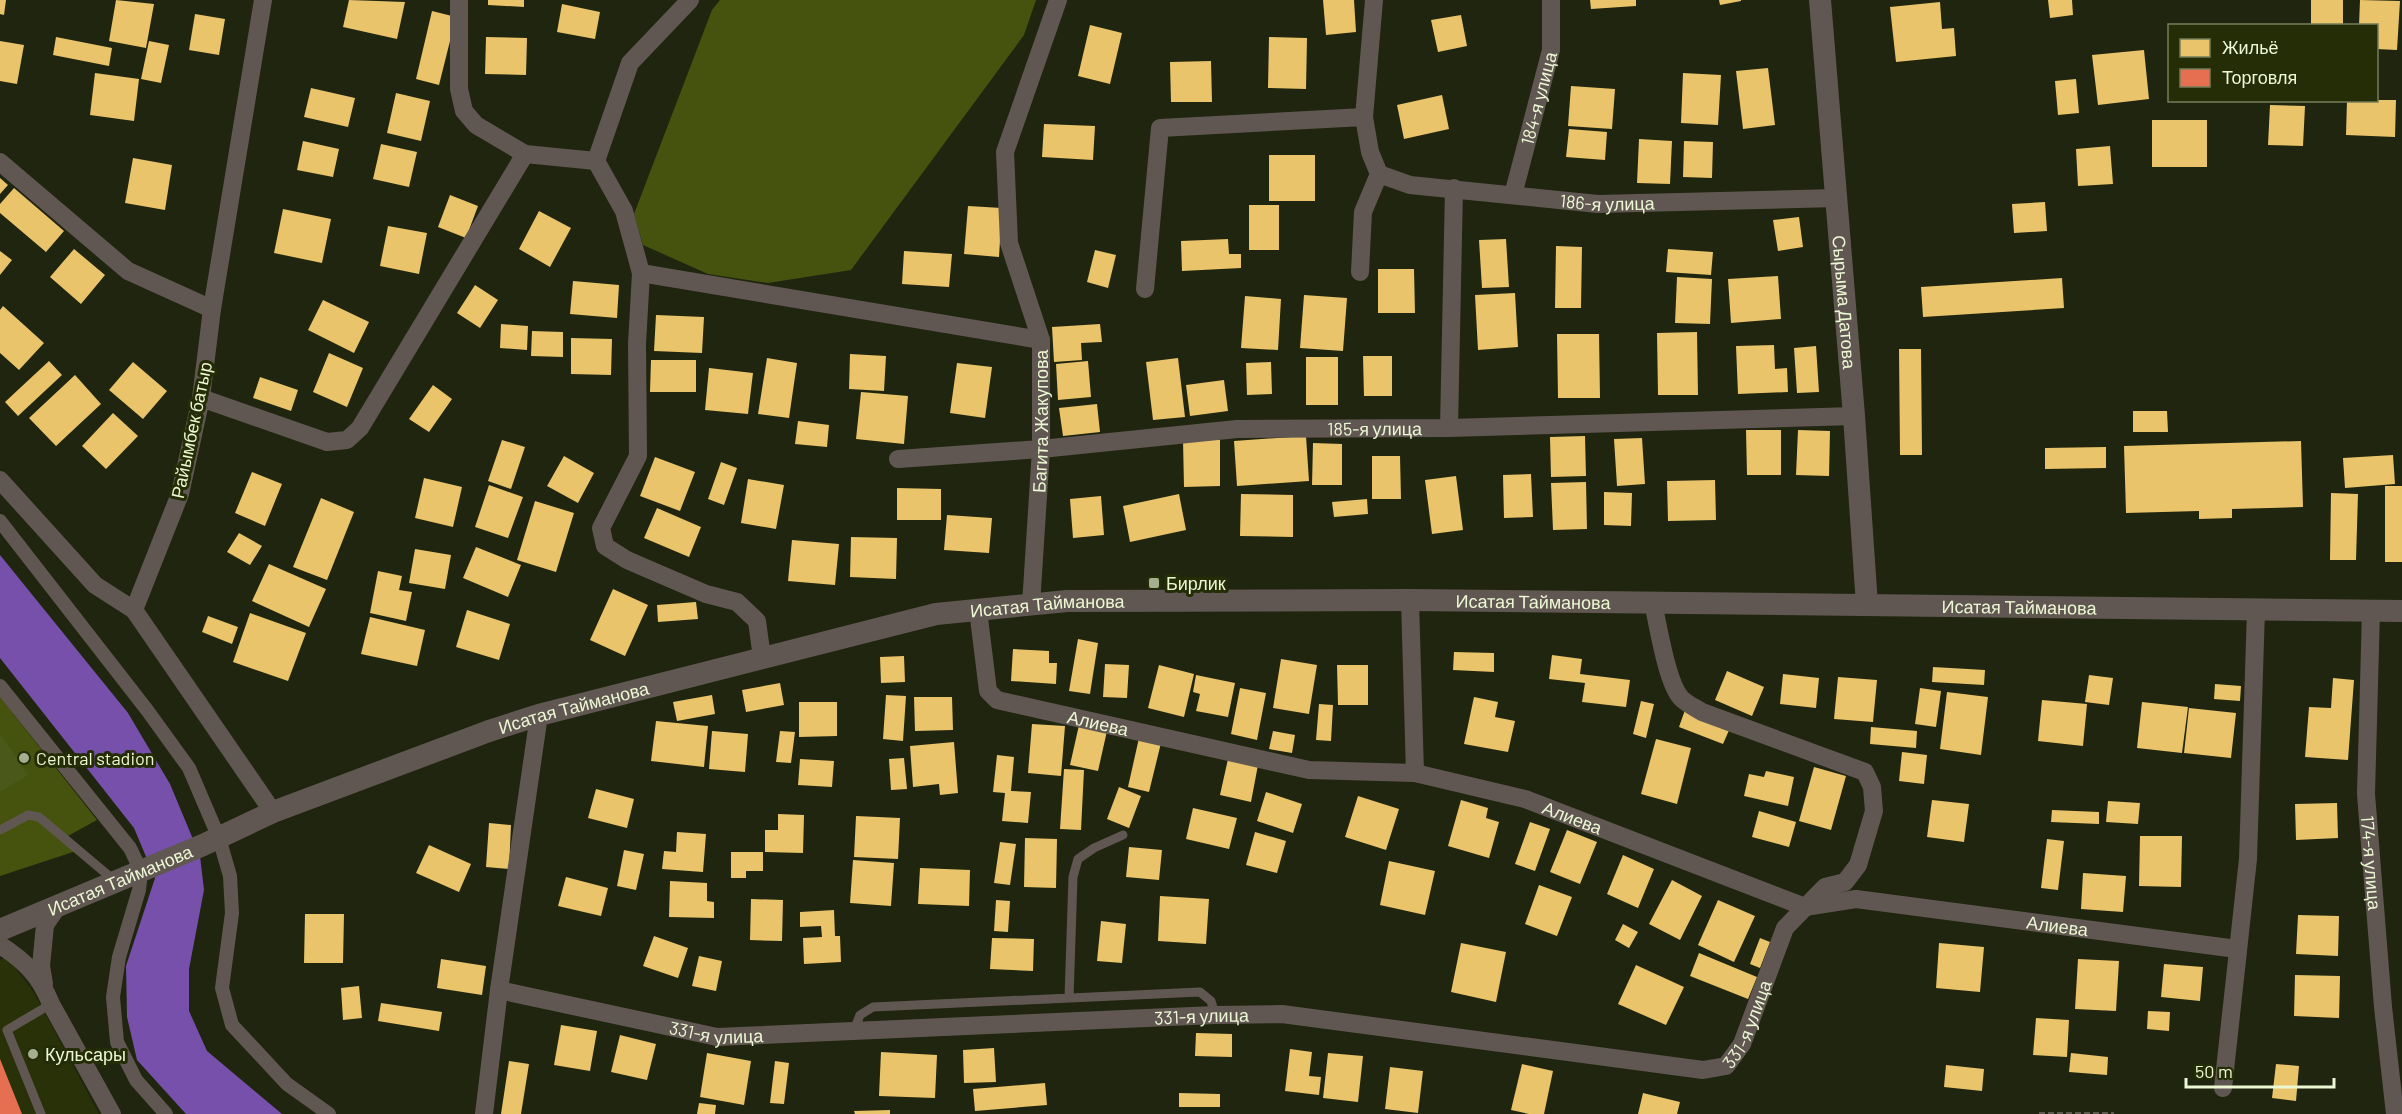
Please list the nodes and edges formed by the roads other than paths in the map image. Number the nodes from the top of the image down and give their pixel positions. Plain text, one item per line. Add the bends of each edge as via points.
1 (263, 0) edge
2 (459, 0) edge
3 (690, 0) edge
4 (1058, 0) edge
5 (1374, 0) edge
6 (1551, 0) edge
7 (1820, 0) edge
8 (1365, 117) junction
9 (525, 154) junction
10 (596, 161) junction
11 (0, 162) edge
12 (1380, 174) junction
13 (1454, 188) junction
14 (1513, 195) junction
15 (1837, 198) junction
16 (1360, 272) dead end
17 (641, 273) junction
18 (1145, 289) dead end
19 (212, 309) junction
20 (1041, 340) junction
21 (201, 398) junction
22 (1854, 416) junction
23 (1449, 428) junction
24 (1041, 449) junction
25 (898, 459) dead end
26 (0, 480) edge
27 (0, 521) edge
28 (1410, 600) junction
29 (1653, 603) junction
30 (1031, 605) junction
31 (1867, 605) junction
32 (134, 610) junction
33 (978, 610) junction
34 (2256, 610) junction
35 (2371, 611) junction
36 (2402, 611) edge
37 (762, 658) junction
38 (0, 686) edge
39 (539, 715) junction
40 (1414, 773) junction
41 (273, 812) junction
42 (0, 830) edge
43 (1123, 835) dead end
44 (211, 842) junction
45 (141, 871) junction
46 (116, 882) junction
47 (58, 906) junction
48 (1805, 907) junction
49 (0, 930) edge
50 (0, 945) edge
51 (2237, 949) junction
52 (499, 990) junction
53 (48, 996) junction
54 (1069, 998) junction
55 (1028, 1000) junction
56 (1215, 1015) junction
57 (1028, 1023) junction
58 (854, 1030) junction
59 (4, 1033) edge
60 (2223, 1088) dead end
61 (41, 1114) edge
62 (112, 1114) edge
63 (166, 1114) edge
64 (329, 1114) edge
65 (484, 1114) edge
66 (2395, 1114) edge

1 - 19 street, Райымбек батыр
2 - 9 street via 459,89 464,111 477,125
3 - 10 street via 630,63
4 - 20 street, Багита Жакупова via 1005,152 1009,243
5 - 8 street
6 - 14 street, 184-я улица via 1551,50
7 - 15 street, Сырыма Датова
8 - 12 street via 1370,152
8 - 18 street via 1160,128
9 - 10 street
9 - 21 street via 360,428 347,440 327,442
10 - 17 street via 624,211
11 - 19 street via 128,271
12 - 13 street, 186-я улица via 1410,184
12 - 16 street via 1363,212
13 - 14 street, 186-я улица
13 - 23 street
14 - 15 street, 186-я улица via 1598,204
15 - 22 street, Сырыма Датова
17 - 20 street
17 - 37 street via 638,456 601,528 606,546 627,560 706,594 737,602 757,621
19 - 21 street, Райымбек батыр
20 - 24 street, Багита Жакупова
21 - 32 street, Райымбек батыр via 180,494
22 - 23 street, 185-я улица
22 - 31 street, Сырыма Датова
23 - 24 street, 185-я улица via 1237,429
24 - 25 street, 185-я улица
24 - 30 street, Багита Жакупова
26 - 32 street via 95,585
27 - 44 street via 189,768
28 - 29 street, Исатая Тайманова
28 - 30 street, Исатая Тайманова via 1079,601
28 - 40 street
29 - 31 street, Исатая Тайманова
29 - 48 street, 331-я улица via 1668,666 1682,699 1702,712 1865,772 1872,787 1874,811 1858,865 1845,882 1825,887
30 - 33 street, Исатая Тайманова
31 - 34 street, Исатая Тайманова
32 - 41 street
33 - 37 street, Исатая Тайманова via 936,614
33 - 40 street, Алиева via 988,691 997,700 1309,770
34 - 35 street, Исатая Тайманова
34 - 51 street via 2248,859
35 - 36 street, Исатая Тайманова
35 - 66 street, 174-я улица via 2366,794
37 - 39 street, Исатая Тайманова
38 - 45 street via 130,848
39 - 41 street, Исатая Тайманова
39 - 52 street
40 - 48 street, Алиева via 1525,799
41 - 44 street, Исатая Тайманова
42 - 46 lane via 28,815 39,817
43 - 54 lane via 1078,859 1073,877
44 - 45 street, Исатая Тайманова
44 - 64 street via 230,876 232,913 222,988 232,1025 287,1084
45 - 46 street, Исатая Тайманова
45 - 63 street via 113,997 117,1042 136,1080
46 - 47 street, Исатая Тайманова
47 - 49 street, Исатая Тайманова
47 - 53 street via 45,925 41,966
48 - 51 street, Алиева via 1856,899
48 - 56 street, 331-я улица via 1785,928 1742,1044 1726,1066 1702,1070 1282,1014
50 - 53 street via 32,969
51 - 60 street
52 - 58 street, 331-я улица via 717,1037
52 - 65 street
53 - 59 lane
53 - 62 street
54 - 55 lane
54 - 56 lane via 1200,992 1211,1001
55 - 57 lane
55 - 58 lane via 873,1007 860,1015
56 - 57 street, 331-я улица
57 - 58 street, 331-я улица
59 - 61 lane

